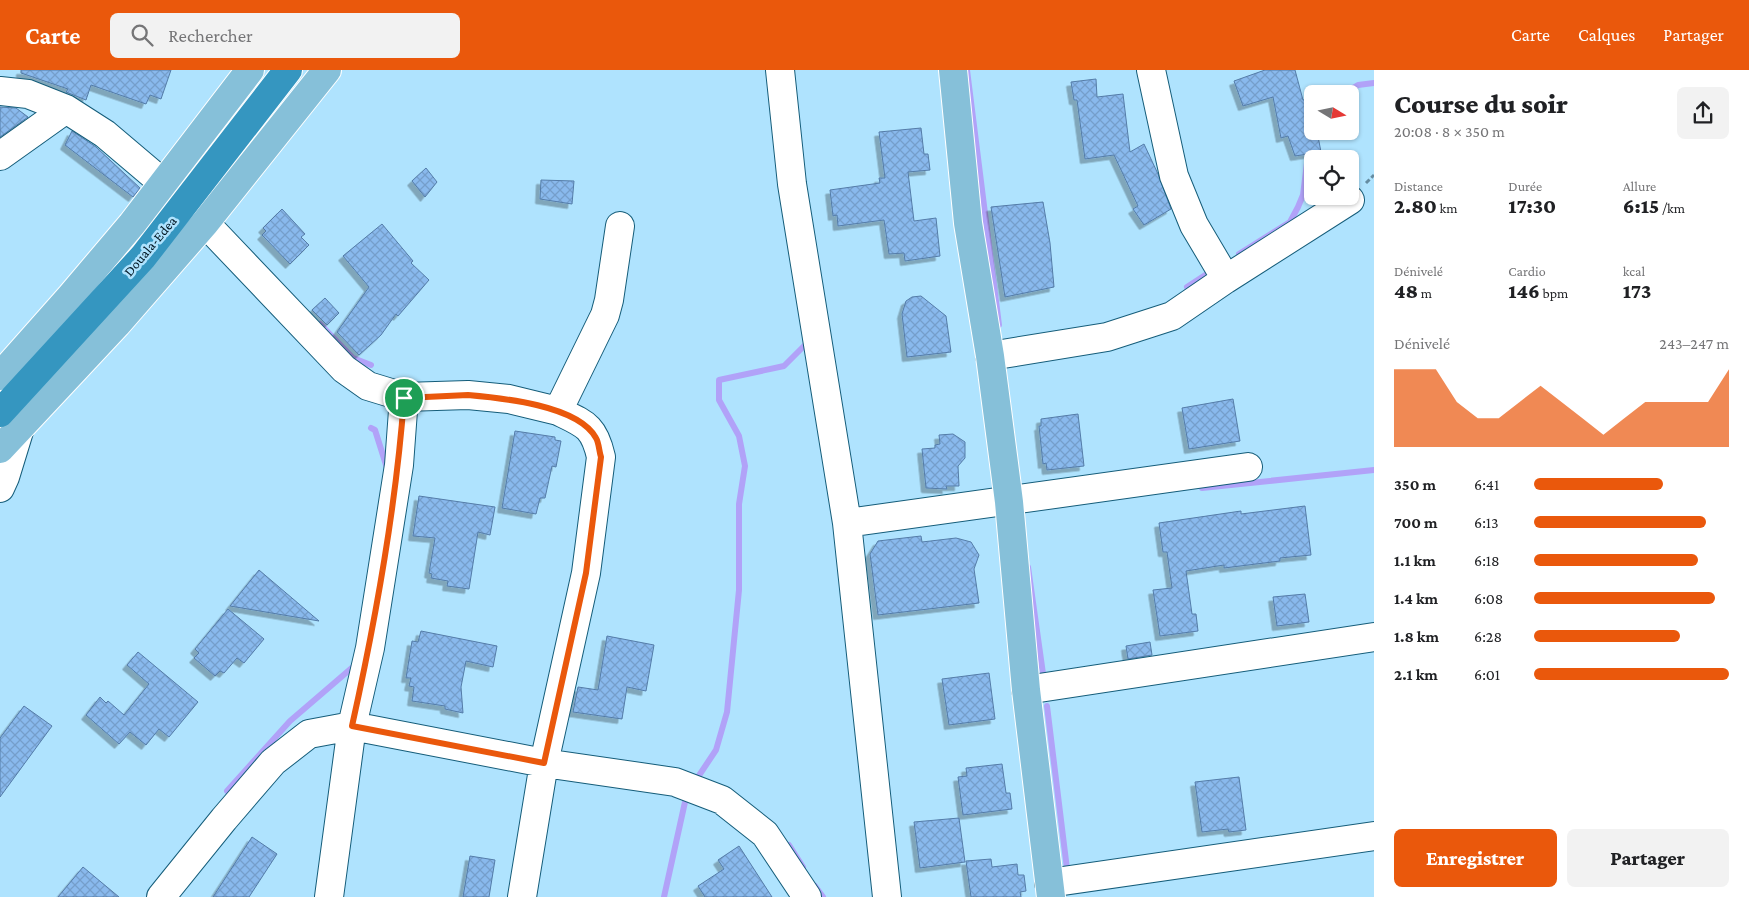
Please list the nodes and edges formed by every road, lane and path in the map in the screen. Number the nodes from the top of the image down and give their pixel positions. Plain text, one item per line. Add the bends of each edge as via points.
1 (250, 70) edge
2 (288, 70) edge
3 (327, 70) edge
4 (780, 70) edge
5 (952, 70) edge
6 (1151, 70) edge
7 (0, 91) edge
8 (66, 109) junction
9 (0, 156) edge
10 (164, 184) junction
11 (1342, 205) edge
12 (205, 223) junction
13 (620, 226) dead end
14 (1226, 279) junction
15 (990, 356) junction
16 (0, 376) edge
17 (404, 398) junction
18 (558, 411) junction
19 (10, 421) edge
20 (0, 449) edge
21 (1248, 467) dead end
22 (0, 488) edge
23 (1008, 502) junction
24 (847, 523) junction
25 (1374, 637) edge
26 (1026, 690) junction
27 (352, 726) junction
28 (544, 763) junction
29 (1374, 836) edge
30 (1050, 890) edge
31 (161, 897) edge
32 (329, 897) edge
33 (522, 897) edge
34 (807, 897) edge
35 (888, 897) edge

1 - 10 main road
2 - 19 highway, Douala-Edea
3 - 12 main road
4 - 24 street via 792,184
5 - 15 main road via 968,222
6 - 14 street via 1174,176 1194,225
7 - 8 street via 28,94
8 - 9 street
8 - 10 street via 105,134
10 - 16 main road
11 - 14 street
12 - 17 street via 344,369 368,386
12 - 19 main road via 117,324
13 - 18 street via 605,315
14 - 15 street via 1172,316 1107,337
15 - 23 main road
17 - 18 street via 468,395 509,399
17 - 27 street via 399,465 370,648
18 - 28 street via 583,423 597,438 601,457 586,573
19 - 20 main road
19 - 22 street via 5,477
21 - 23 street
23 - 24 street
23 - 26 main road
24 - 35 street
25 - 26 street
26 - 30 main road
27 - 28 street
27 - 31 street via 309,734 273,762
27 - 32 street
28 - 33 street
28 - 34 street via 675,782 722,800 765,834
29 - 30 street

